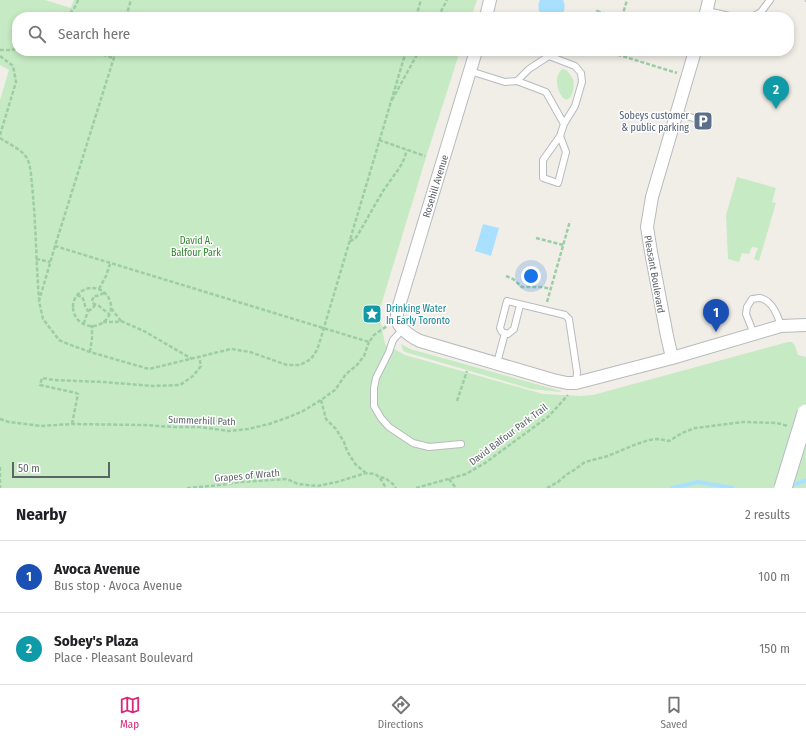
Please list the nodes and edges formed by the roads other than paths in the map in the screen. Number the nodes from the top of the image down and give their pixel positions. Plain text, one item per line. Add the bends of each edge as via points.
1 (490, 0) edge
2 (770, 0) edge
3 (707, 9) edge
4 (487, 12) edge
5 (717, 12) edge
6 (761, 12) edge
7 (474, 56) edge
8 (694, 56) edge
9 (470, 71) junction
10 (516, 81) junction
11 (677, 113) junction
12 (703, 121) dead end
13 (564, 124) junction
14 (560, 136) junction
15 (520, 305) junction
16 (400, 325) junction
17 (806, 325) edge
18 (781, 326) junction
19 (505, 333) junction
20 (754, 334) junction
21 (672, 358) junction
22 (497, 363) junction
23 (576, 383) junction
24 (806, 413) edge
25 (461, 444) dead end
26 (784, 488) edge

1 - 4 street
2 - 6 lane
3 - 5 lane
7 - 9 street, Rosehill Avenue
8 - 11 street, Pleasant Boulevard
9 - 10 lane via 505,82
9 - 16 street, Rosehill Avenue via 398,309
10 - 13 lane via 546,92
10 - 13 lane via 528,69 548,56 575,66 581,73 582,82 575,106
11 - 12 lane
11 - 21 street, Pleasant Boulevard via 652,197 647,228
13 - 14 lane
14 - 14 lane via 543,160 543,178 558,182 566,152
15 - 19 lane via 514,329 508,334
15 - 19 lane via 507,302 500,328
15 - 23 lane via 569,319 577,372
16 - 22 street via 420,341
16 - 25 lane via 376,378 374,406 389,427 413,443 429,447
17 - 18 street
18 - 20 street
18 - 20 lane via 770,303 760,298 752,300 746,314
19 - 22 lane
20 - 21 street
21 - 23 street
22 - 23 street via 560,382
24 - 26 main road, bridge

